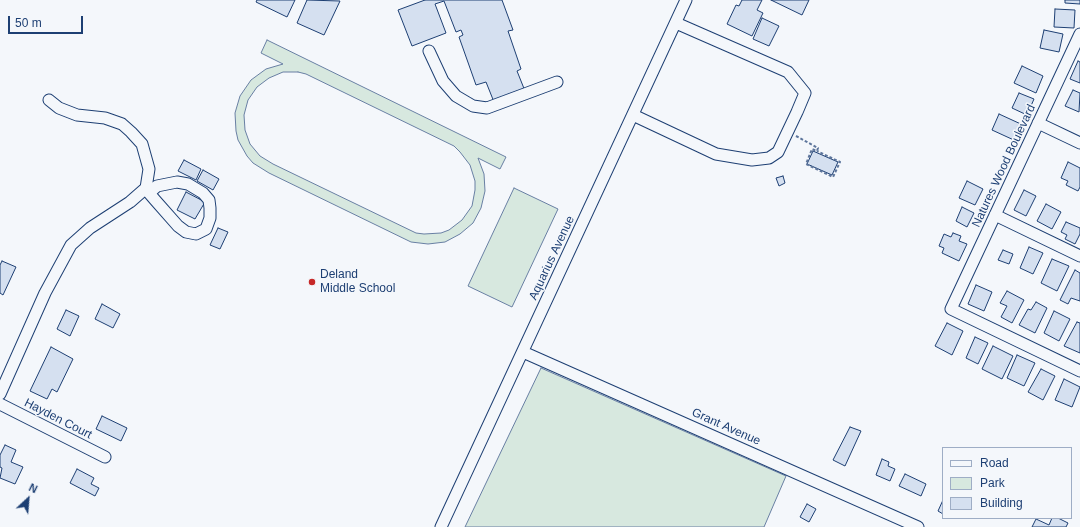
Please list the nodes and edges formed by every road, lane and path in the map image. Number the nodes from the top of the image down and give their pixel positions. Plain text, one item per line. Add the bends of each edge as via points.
1 (686, 0) edge
2 (676, 23) junction
3 (1080, 34) edge
4 (430, 51) dead end
5 (557, 82) dead end
6 (49, 100) dead end
7 (633, 116) junction
8 (1038, 123) junction
9 (788, 132) junction
10 (1080, 143) edge
11 (816, 151) junction
12 (148, 191) junction
13 (995, 215) junction
14 (1080, 256) edge
15 (523, 352) junction
16 (1080, 371) edge
17 (0, 394) edge
18 (0, 404) edge
19 (105, 457) dead end
20 (441, 527) edge
21 (918, 527) edge

1 - 2 street, Aquarius Avenue
2 - 7 street, Aquarius Avenue
2 - 9 street via 788,72 805,93
3 - 8 street, Natures Wood Boulevard
4 - 5 street via 443,82 456,96 473,106 487,108
6 - 12 street via 59,108 77,115 105,118 122,124 131,132 142,144 149,169
7 - 9 street via 716,154 752,160 769,158 778,152
7 - 15 street, Aquarius Avenue
8 - 10 street
8 - 13 street, Natures Wood Boulevard
9 - 11 path via 818,148
11 - 11 path via 812,149 806,164 833,177 840,162
12 - 12 street via 186,232 196,234 206,229 210,208 203,192 188,184 177,182 157,186
12 - 17 street via 90,228 71,245 45,293
13 - 14 street
13 - 16 street, Natures Wood Boulevard via 951,309
15 - 20 street, Aquarius Avenue
15 - 21 street, Grant Avenue
18 - 19 street, Hayden Court

